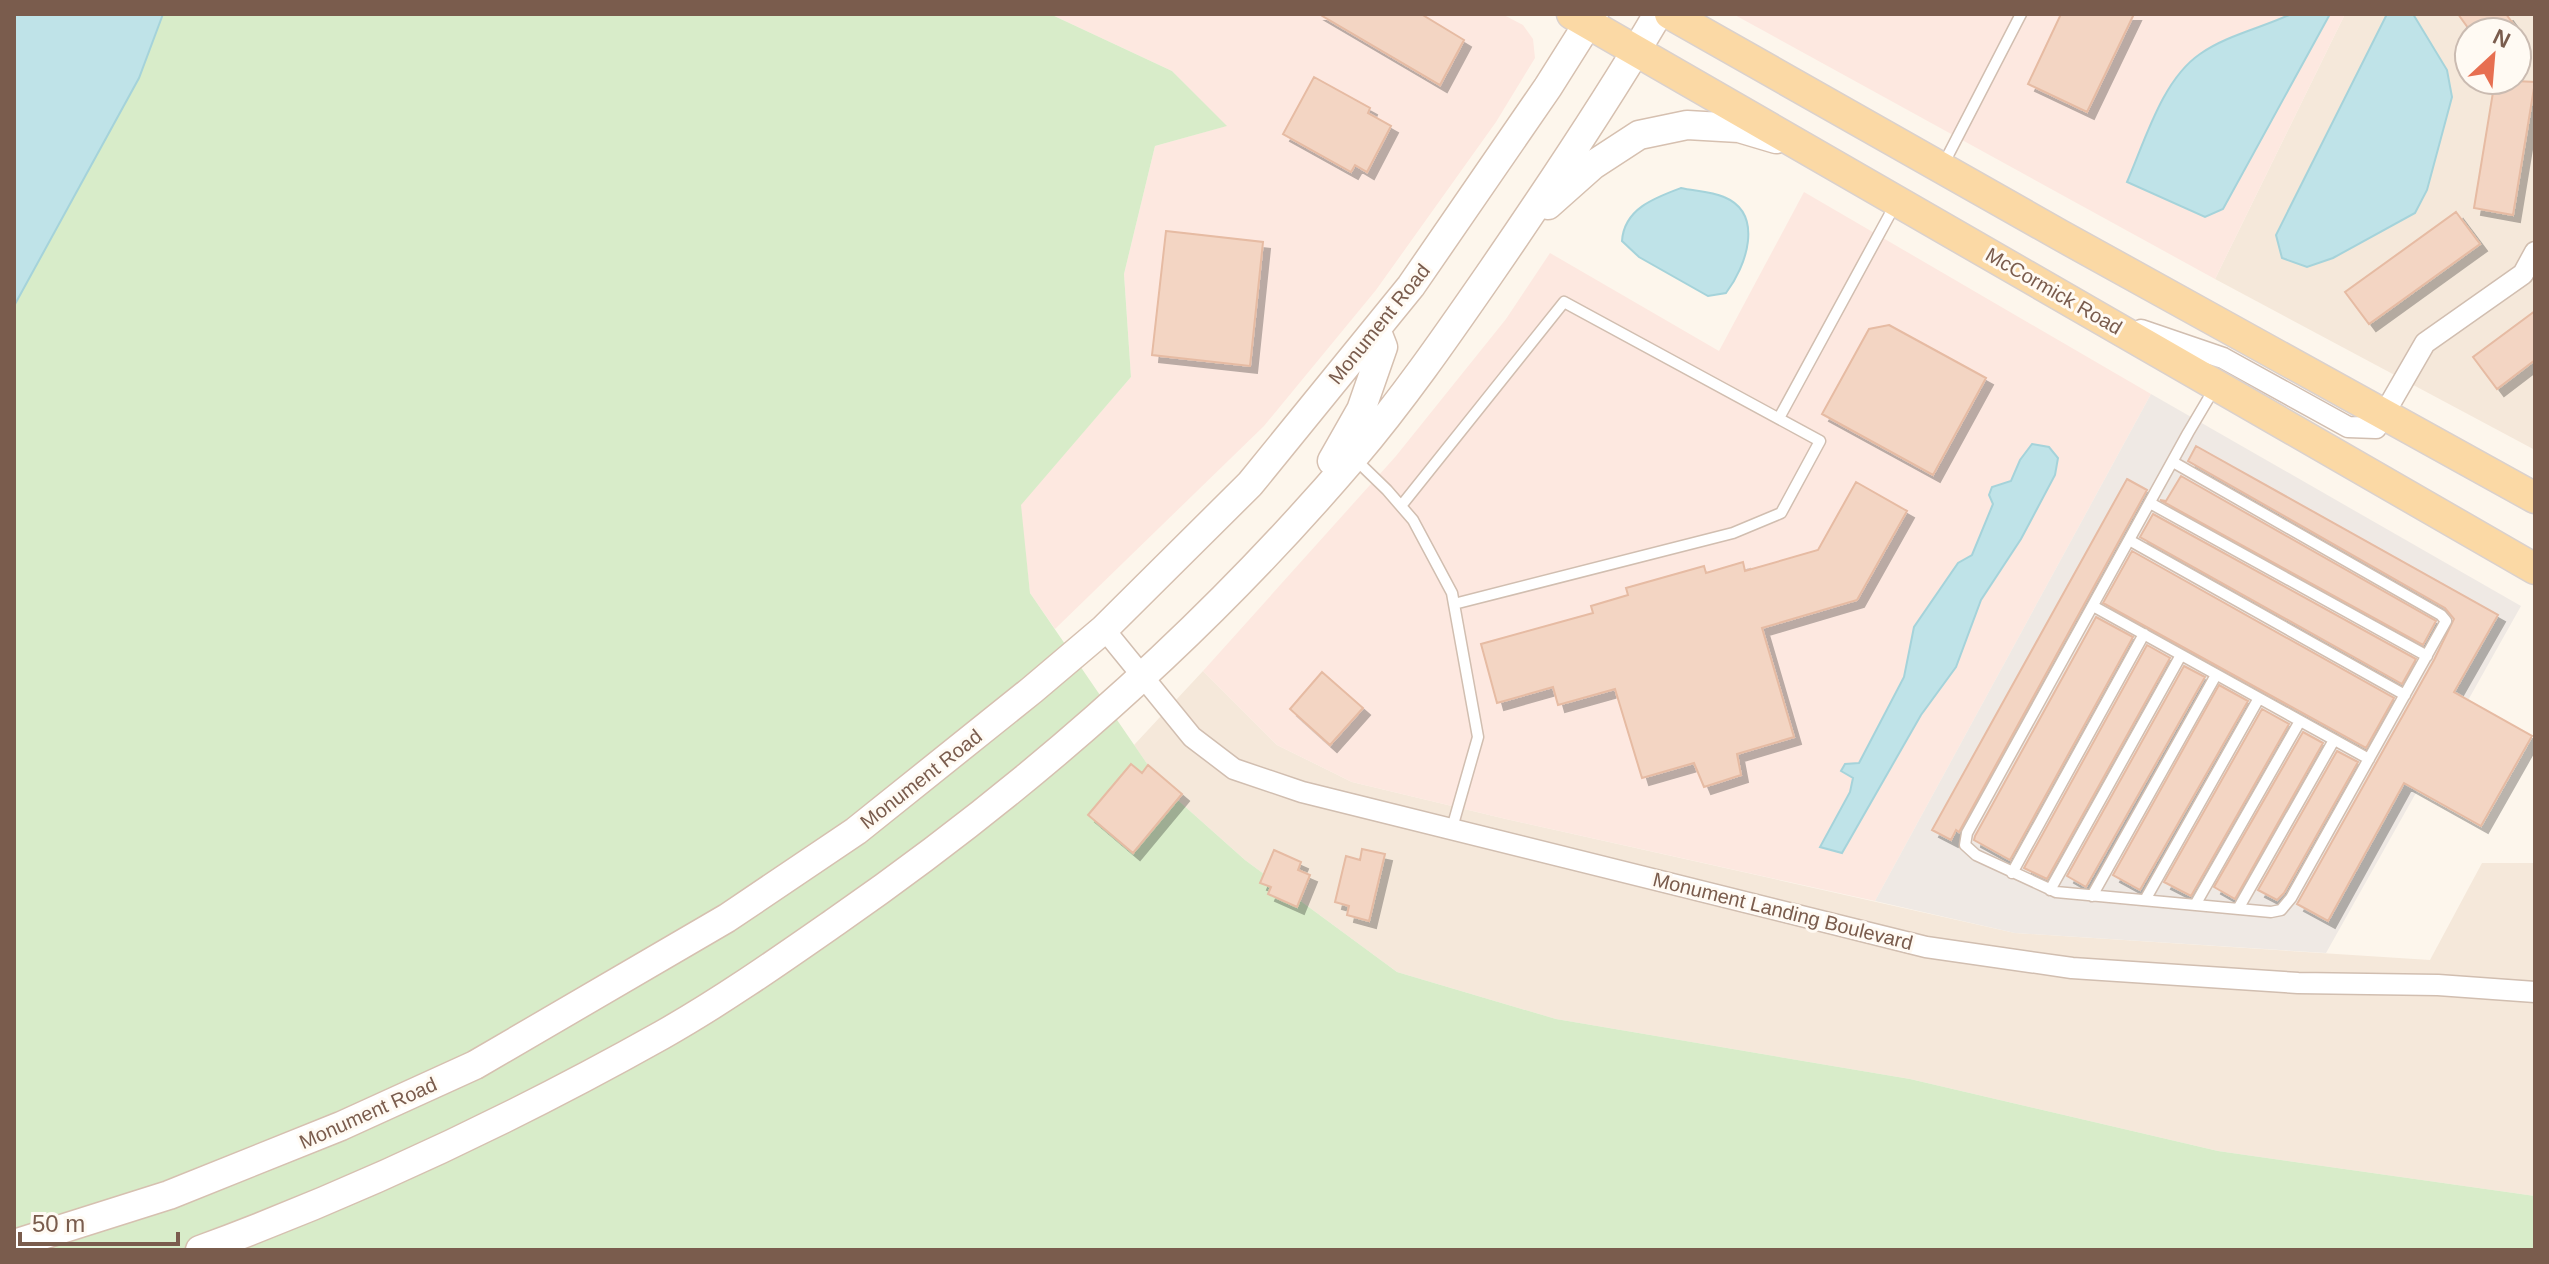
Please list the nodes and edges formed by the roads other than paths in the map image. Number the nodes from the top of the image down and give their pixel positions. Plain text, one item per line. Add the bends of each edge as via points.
1 (1658, 14) edge
2 (1670, 14) edge
3 (2021, 14) edge
4 (1585, 17) edge
5 (1636, 52) junction
6 (1804, 148) junction
7 (1942, 168) junction
8 (1897, 201) junction
9 (1521, 229) junction
10 (2535, 252) edge
11 (2100, 316) junction
12 (1376, 329) junction
13 (2217, 384) junction
14 (2385, 415) junction
15 (1779, 418) junction
16 (1353, 458) junction
17 (2173, 462) junction
18 (2535, 498) edge
19 (2150, 503) junction
20 (1401, 506) junction
21 (1295, 524) junction
22 (2129, 540) junction
23 (2535, 569) edge
24 (1454, 604) junction
25 (2093, 606) junction
26 (1104, 629) junction
27 (2144, 634) junction
28 (2181, 655) junction
29 (2427, 656) junction
30 (2216, 675) junction
31 (1144, 677) junction
32 (2405, 695) junction
33 (2259, 698) junction
34 (2300, 721) junction
35 (2334, 740) junction
36 (2369, 759) junction
37 (1452, 828) junction
38 (2012, 873) junction
39 (2050, 890) junction
40 (2092, 896) junction
41 (2145, 900) junction
42 (2195, 905) junction
43 (2238, 909) junction
44 (2535, 992) edge
45 (14, 1244) edge
46 (200, 1250) edge

1 - 5 main road
2 - 7 main road
3 - 7 lane
4 - 5 main road, McCormick Road
4 - 12 main road, Monument Road via 1548,87 1443,242
5 - 6 main road, McCormick Road
5 - 9 main road
6 - 8 main road, McCormick Road
6 - 9 main road via 1739,128 1687,125 1639,135 1593,165
7 - 14 main road
8 - 11 main road, McCormick Road
8 - 15 lane
9 - 16 main road via 1432,358
10 - 14 street via 2523,274 2425,343
11 - 13 main road, McCormick Road
11 - 14 street via 2223,358 2348,427 2376,428
12 - 21 main road via 1383,347 1361,410
12 - 26 main road, Monument Road via 1250,484
13 - 17 lane
13 - 23 main road, McCormick Road
14 - 18 main road
15 - 20 lane via 1564,302
15 - 24 lane via 1820,441 1781,513 1733,533
16 - 20 lane
16 - 21 main road
17 - 19 lane
17 - 29 lane via 2445,618
19 - 22 lane
19 - 29 lane
20 - 24 lane
21 - 31 main road
22 - 25 lane
22 - 32 lane
24 - 37 lane via 1478,737
25 - 27 lane
25 - 38 lane via 1965,839 1968,850
26 - 31 street, Monument Landing Boulevard
26 - 45 main road, Monument Road via 856,831 727,918 475,1065 169,1195
27 - 28 lane
27 - 38 lane
28 - 30 lane
28 - 39 lane
29 - 32 lane
30 - 33 lane
30 - 40 lane
31 - 37 street, Monument Landing Boulevard via 1192,737 1234,769 1302,792
31 - 46 main road via 1078,737 893,881 667,1032 504,1120 368,1183
32 - 36 lane
33 - 34 lane
33 - 41 lane
34 - 35 lane
34 - 42 lane
35 - 36 lane
35 - 43 lane
36 - 43 lane via 2286,906 2271,912
37 - 44 street, Monument Landing Boulevard via 1926,947 2152,974
38 - 39 lane
39 - 40 lane
40 - 41 lane
41 - 42 lane
42 - 43 lane

